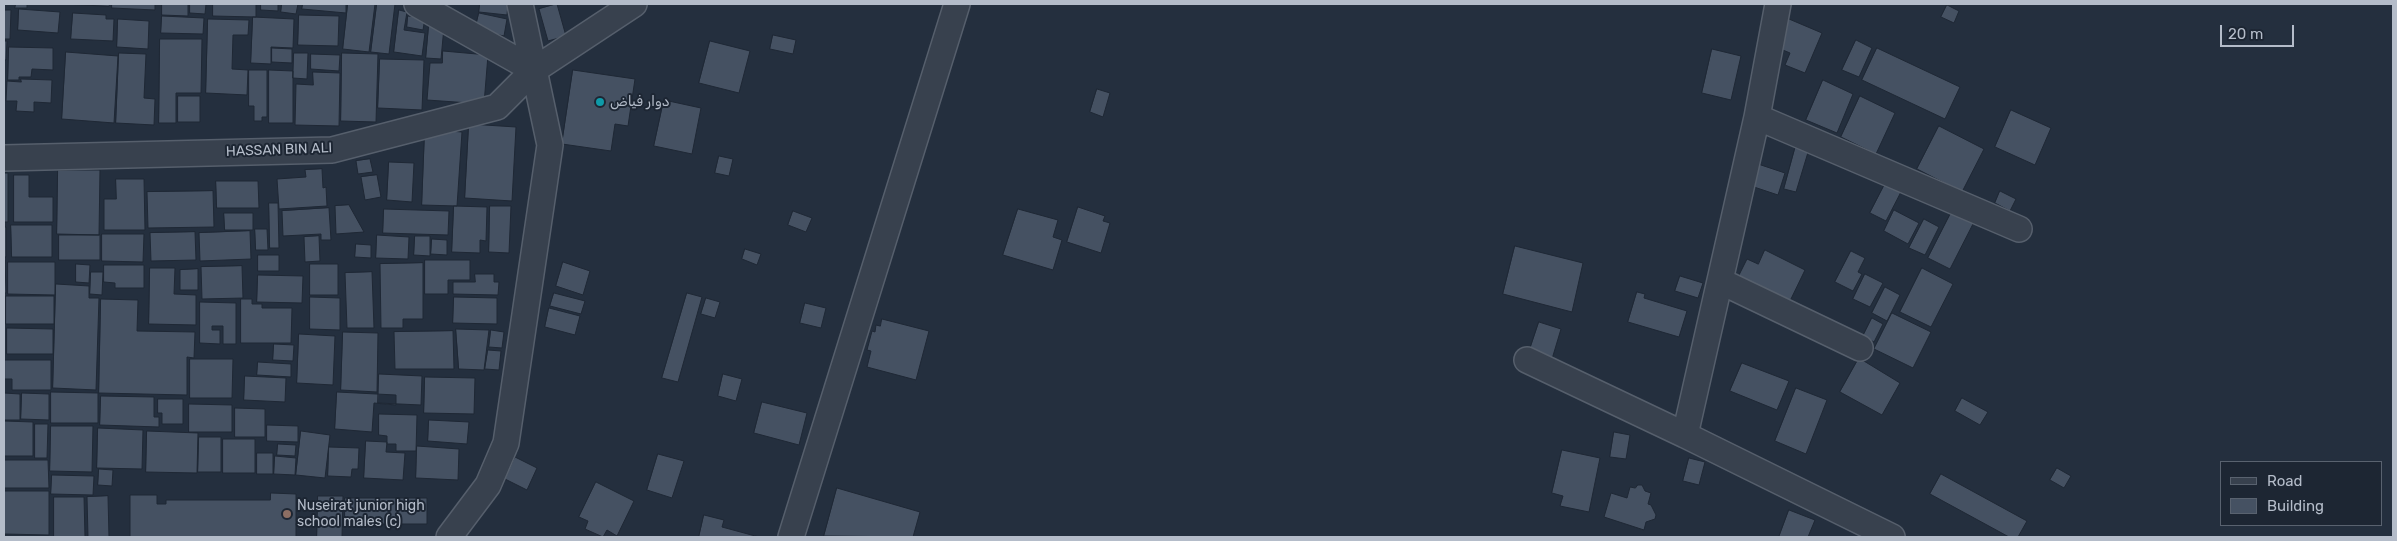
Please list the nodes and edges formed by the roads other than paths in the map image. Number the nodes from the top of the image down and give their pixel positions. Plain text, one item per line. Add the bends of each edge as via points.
1 (417, 4) edge
2 (520, 4) edge
3 (634, 4) edge
4 (957, 4) edge
5 (1778, 4) edge
6 (534, 70) junction
7 (1757, 117) junction
8 (4, 158) edge
9 (2019, 229) dead end
10 (1720, 281) junction
11 (1860, 348) dead end
12 (1527, 360) dead end
13 (1685, 434) junction
14 (454, 536) edge
15 (790, 537) edge
16 (1892, 537) edge

1 - 6 street
2 - 6 street
3 - 6 street, HASSAN BIN ALI
4 - 15 street
5 - 7 street
6 - 8 street, HASSAN BIN ALI via 497,108 332,150
6 - 14 street via 550,145 506,443 488,485
7 - 9 street
7 - 10 street
10 - 11 street
10 - 13 street
12 - 13 street
13 - 16 street

